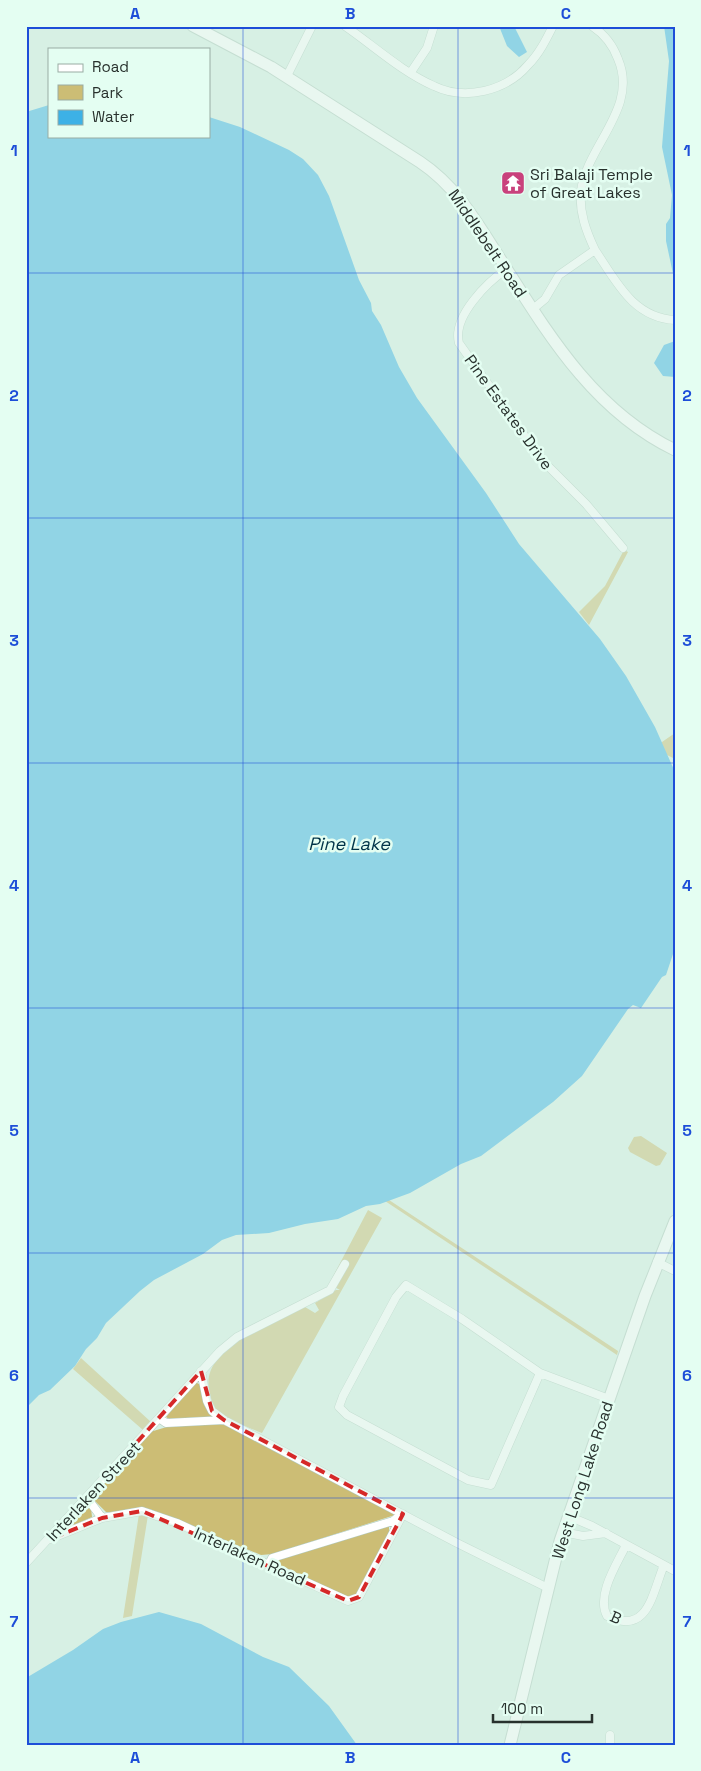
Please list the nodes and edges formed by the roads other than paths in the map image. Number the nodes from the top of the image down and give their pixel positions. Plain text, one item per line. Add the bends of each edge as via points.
1 (193, 26) edge
2 (312, 26) edge
3 (345, 26) edge
4 (434, 26) edge
5 (553, 26) edge
6 (592, 26) edge
7 (411, 72) junction
8 (287, 76) junction
9 (595, 250) junction
10 (507, 269) junction
11 (533, 310) junction
12 (675, 320) edge
13 (675, 450) edge
14 (624, 548) dead end
15 (675, 1221) edge
16 (657, 1262) junction
17 (345, 1264) dead end
18 (675, 1271) edge
19 (201, 1371) junction
20 (540, 1373) junction
21 (609, 1399) junction
22 (159, 1418) junction
23 (224, 1420) junction
24 (87, 1498) junction
25 (403, 1514) junction
26 (568, 1516) junction
27 (102, 1518) junction
28 (563, 1532) junction
29 (606, 1533) junction
30 (50, 1539) junction
31 (626, 1545) junction
32 (26, 1563) edge
33 (269, 1564) junction
34 (664, 1565) junction
35 (675, 1570) edge
36 (548, 1588) junction
37 (610, 1735) dead end
38 (510, 1745) edge
39 (610, 1745) edge

1 - 8 street, Middlebelt Road
2 - 8 street
3 - 7 street
4 - 7 street via 427,48
5 - 7 street via 524,70 490,90 464,93 445,90 432,86
6 - 9 street via 616,54 623,81 618,110 588,168 581,191 582,212
8 - 10 street, Middlebelt Road via 442,178 462,200
9 - 11 street via 559,275 545,299
9 - 12 street via 624,292 642,310 659,318
10 - 11 street, Middlebelt Road
10 - 14 street, Pine Estates Drive via 476,297 458,329 459,343 541,460 586,504
11 - 13 street, Middlebelt Road via 572,366 601,398 641,431
15 - 16 street, West Long Lake Road
16 - 18 street
16 - 21 street, West Long Lake Road
17 - 19 street, Interlaken Street via 330,1290 237,1337
19 - 22 street, Interlaken Street
19 - 23 street via 212,1411
20 - 20 street via 406,1285 396,1297 339,1408 468,1480 491,1486
20 - 21 street
21 - 26 street, West Long Lake Road
22 - 23 street via 166,1423
22 - 24 street, Interlaken Street
23 - 25 street
24 - 27 street
24 - 30 street, Interlaken Street
25 - 33 street via 385,1523 272,1558
25 - 33 street, Interlaken Road via 364,1590 354,1600 348,1601
25 - 36 street
26 - 28 street, West Long Lake Road
26 - 29 street
27 - 30 street, Interlaken Road
27 - 33 street, Interlaken Road via 137,1510 154,1513
28 - 29 street via 583,1536
28 - 36 street, West Long Lake Road
29 - 31 street
30 - 32 street, Interlaken Street
31 - 34 street
31 - 34 street, B via 605,1595 603,1609 607,1616 623,1622 641,1618
34 - 35 street
36 - 38 street, West Long Lake Road
37 - 39 street

